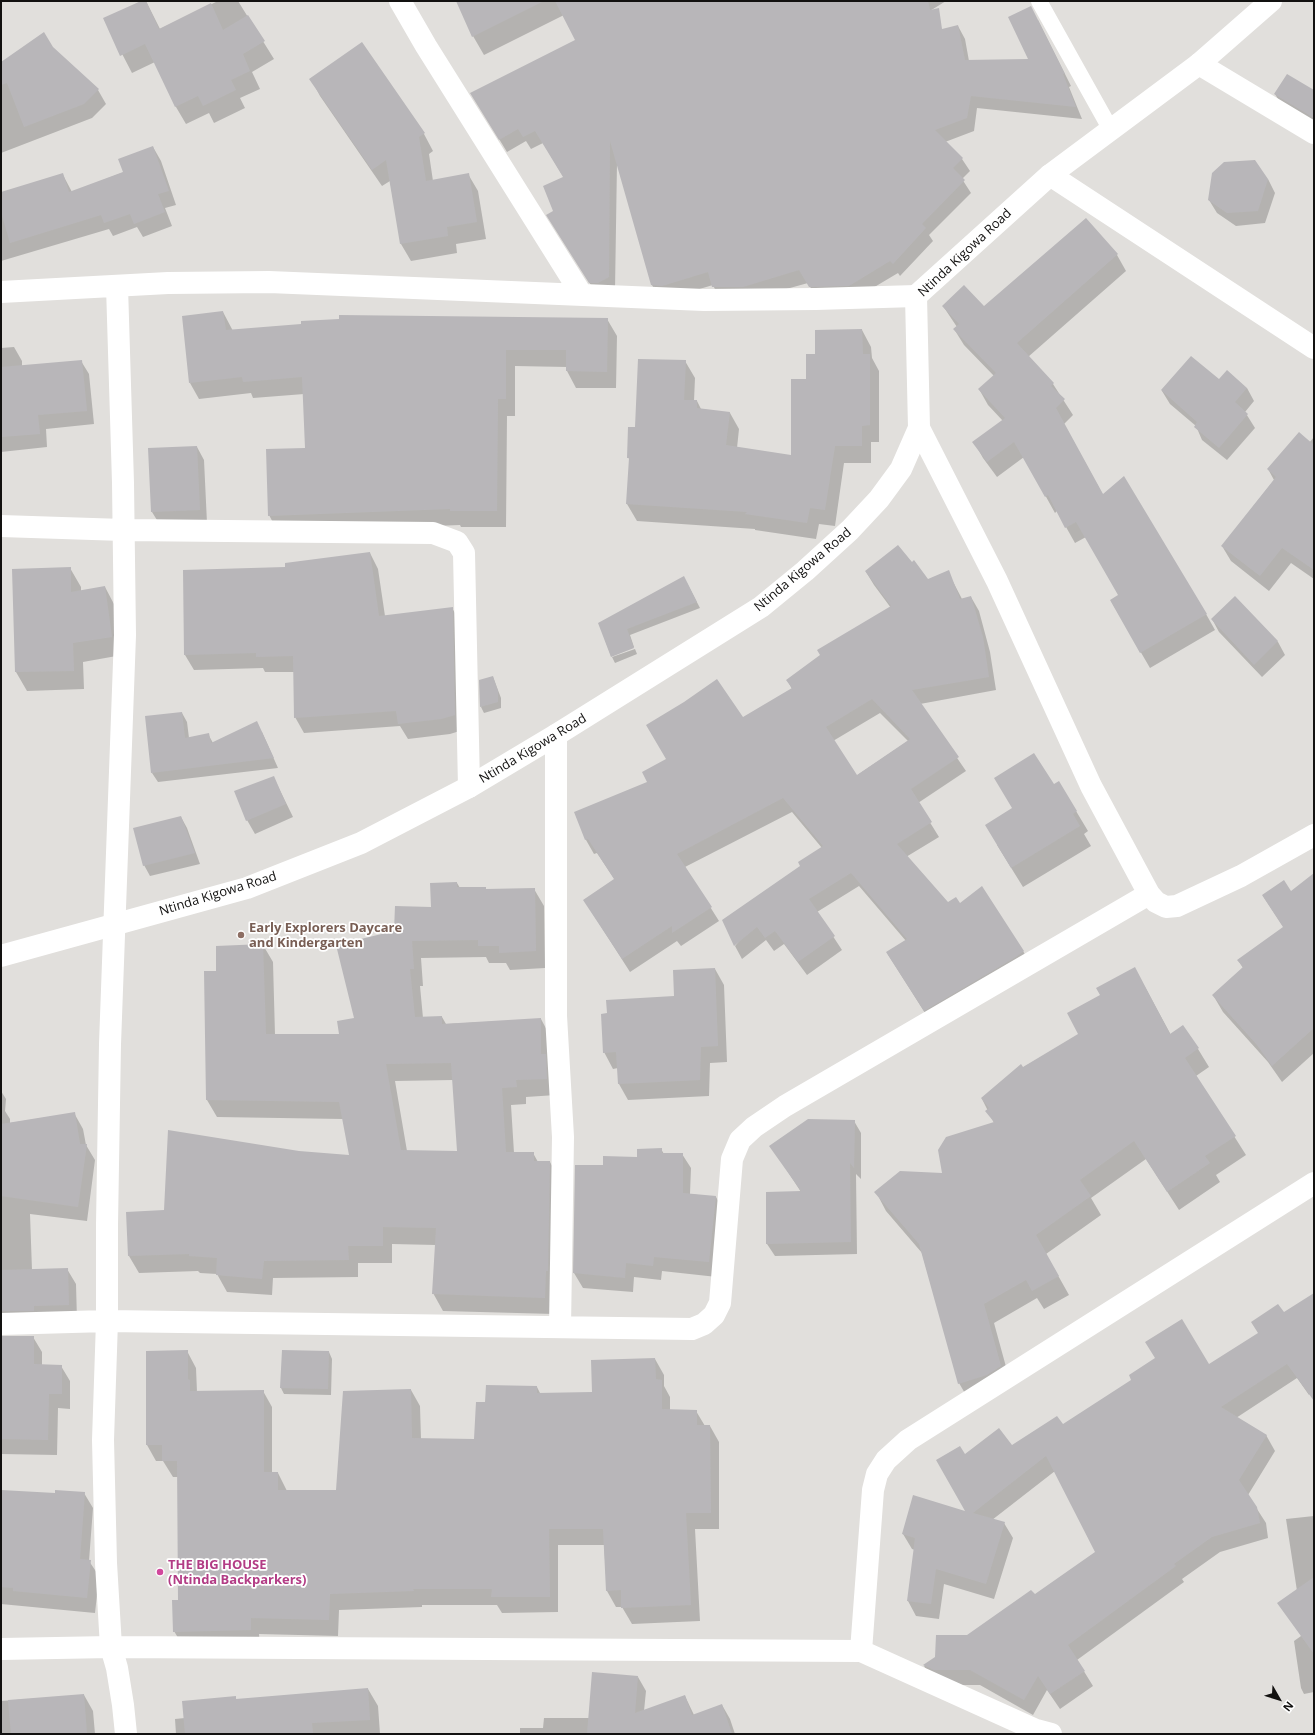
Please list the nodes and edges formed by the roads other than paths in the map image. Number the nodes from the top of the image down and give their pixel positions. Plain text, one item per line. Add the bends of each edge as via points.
1 (400, 1) edge
2 (1039, 1) edge
3 (1271, 1) edge
4 (1199, 64) junction
5 (1111, 130) junction
6 (1314, 133) edge
7 (1050, 175) junction
8 (117, 286) junction
9 (1, 292) edge
10 (582, 295) junction
11 (916, 296) junction
12 (1314, 348) edge
13 (919, 428) junction
14 (1, 526) edge
15 (123, 530) junction
16 (556, 735) junction
17 (469, 787) junction
18 (1314, 835) edge
19 (1149, 894) junction
20 (114, 925) junction
21 (1, 956) edge
22 (1314, 1183) edge
23 (107, 1321) junction
24 (1, 1324) edge
25 (560, 1327) junction
26 (111, 1647) junction
27 (1, 1649) edge
28 (862, 1651) junction
29 (126, 1734) edge
30 (1051, 1734) edge

1 - 10 street
2 - 5 lane
3 - 4 street, Ntinda Kigowa Road
4 - 5 street, Ntinda Kigowa Road
4 - 6 street
5 - 7 street, Ntinda Kigowa Road
7 - 11 street, Ntinda Kigowa Road
7 - 12 street
8 - 9 street
8 - 10 street via 269,282
8 - 15 street
10 - 11 street via 704,300
11 - 13 street, Ntinda Kigowa Road
13 - 16 street, Ntinda Kigowa Road via 901,469 879,499 805,572 761,608
13 - 19 street via 998,582 1092,786
14 - 15 street
15 - 17 street via 433,533 457,542 464,553
15 - 20 street via 125,635
16 - 17 street, Ntinda Kigowa Road
16 - 25 street via 556,1016 563,1137
17 - 20 street, Ntinda Kigowa Road via 361,843 247,888
18 - 19 street via 1241,876 1177,906 1166,906 1156,902
19 - 25 street via 785,1106 740,1140 732,1158 720,1303 714,1315 704,1324 692,1328
20 - 21 street, Ntinda Kigowa Road
20 - 23 street
22 - 28 street via 908,1440 886,1460 877,1474 873,1490
23 - 24 street
23 - 25 street
23 - 26 street via 103,1440
26 - 27 street
26 - 28 street
26 - 29 street via 124,1705
28 - 30 street

